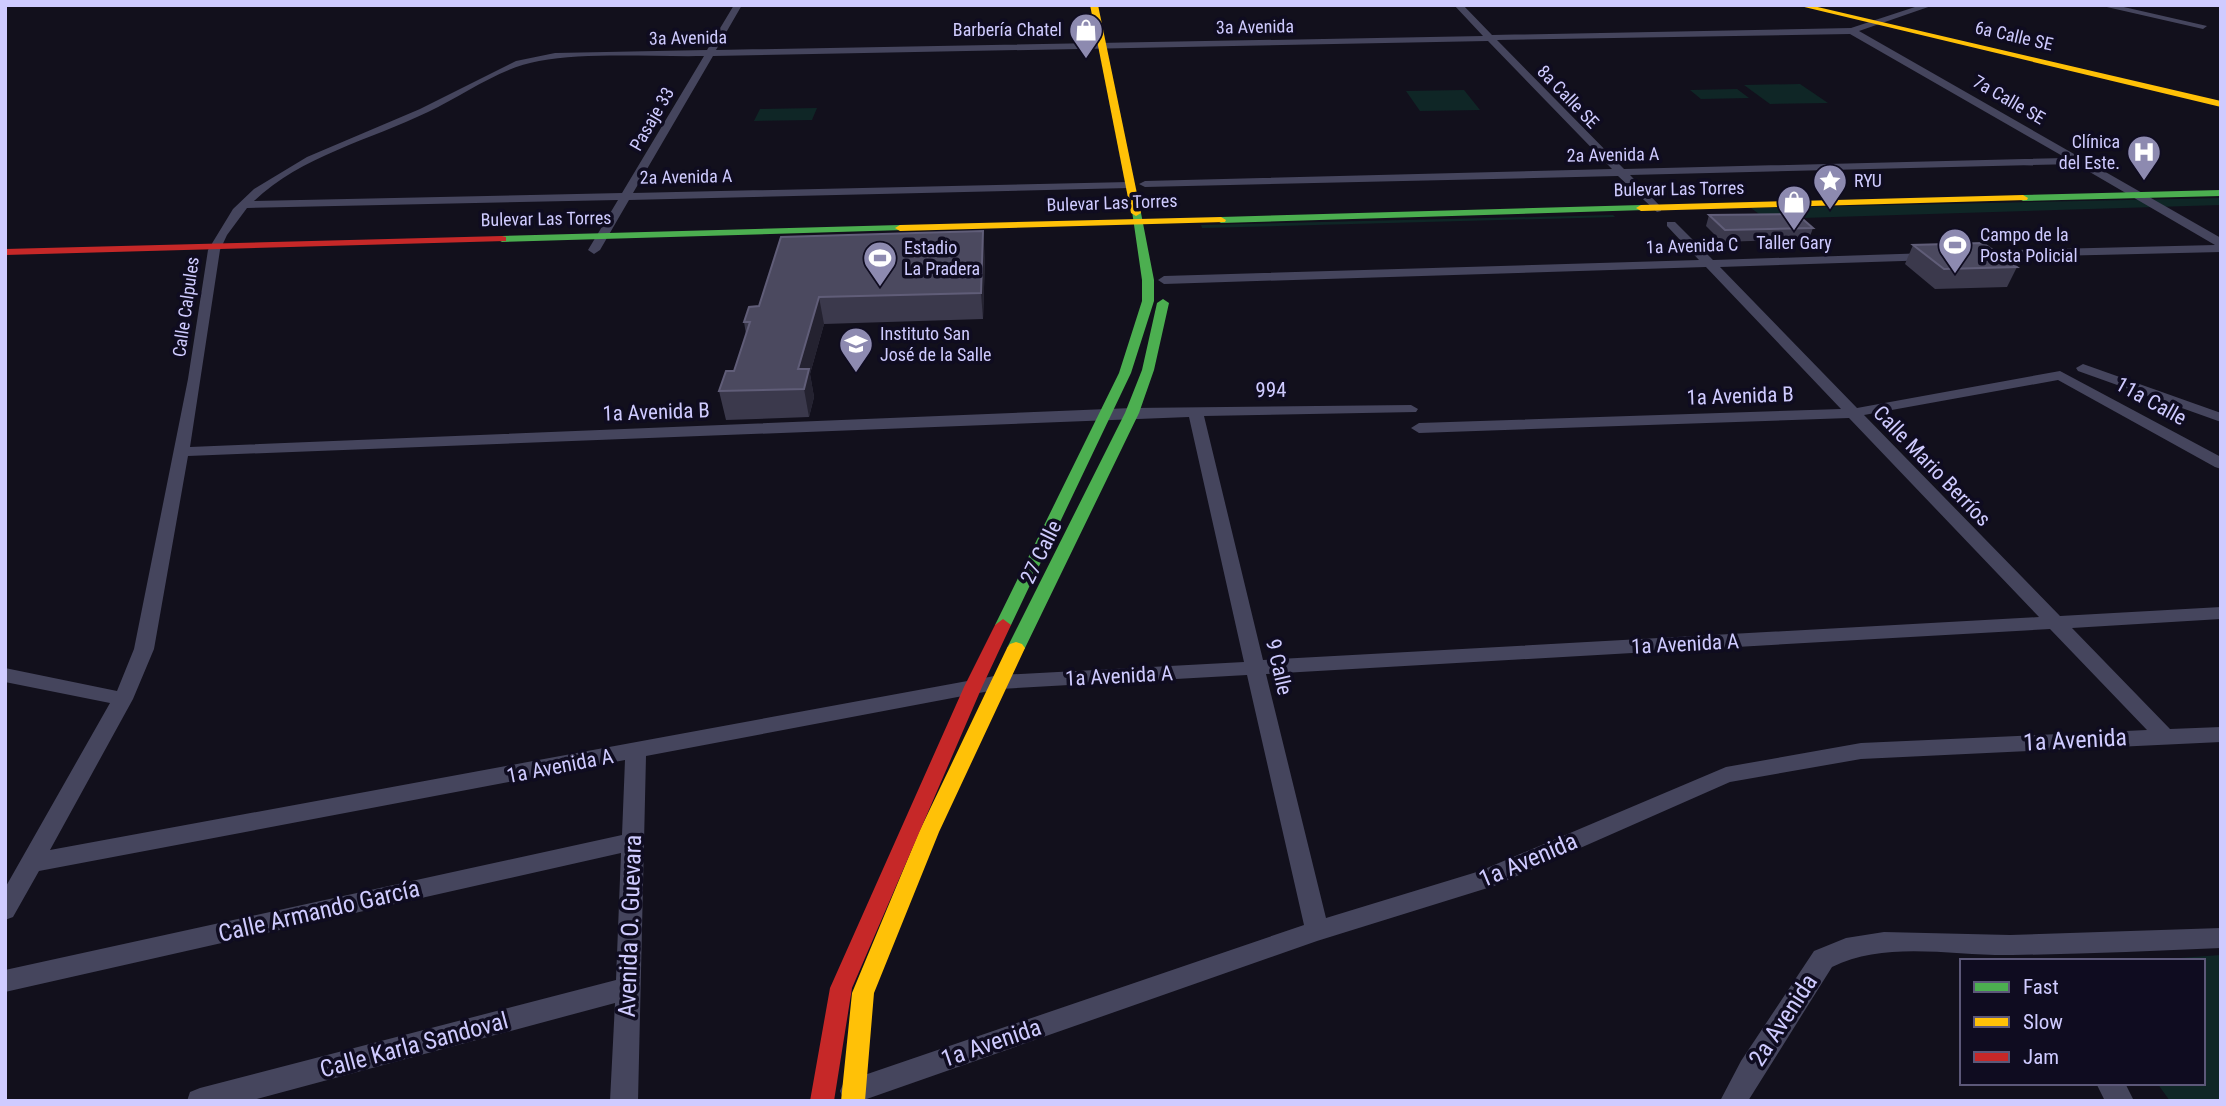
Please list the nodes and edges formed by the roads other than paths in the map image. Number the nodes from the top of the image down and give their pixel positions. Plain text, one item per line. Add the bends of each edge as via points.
1 (738, 5) edge
2 (1094, 5) edge
3 (1108, 5) edge
4 (1458, 5) edge
5 (1799, 5) edge
6 (1930, 5) edge
7 (2102, 5) edge
8 (1878, 24) junction
9 (2203, 26) dead end
10 (1852, 31) junction
11 (1489, 38) junction
12 (1109, 46) junction
13 (710, 54) junction
14 (576, 56) joint
15 (2221, 104) edge
16 (2082, 161) junction
17 (1620, 173) junction
18 (1137, 184) junction
19 (2221, 194) edge
20 (627, 196) junction
21 (2139, 196) junction
22 (245, 205) junction
23 (2221, 209) edge
24 (2164, 210) junction
25 (1877, 218) dead end
26 (1662, 219) junction
27 (1699, 223) dead end
28 (1602, 226) dead end
29 (1152, 229) junction
30 (598, 243) junction
31 (2221, 246) edge
32 (76, 250) junction
33 (5, 252) edge
34 (214, 253) junction
35 (1709, 263) junction
36 (55, 264) junction
37 (5, 265) edge
38 (1164, 280) junction
39 (2083, 368) dead end
40 (2060, 375) joint
41 (1410, 409) dead end
42 (1195, 412) junction
43 (1132, 413) junction
44 (1852, 413) junction
45 (1104, 415) junction
46 (2221, 418) edge
47 (1419, 428) dead end
48 (182, 452) junction
49 (2221, 464) edge
50 (2221, 613) edge
51 (2055, 623) junction
52 (1255, 668) junction
53 (5, 676) edge
54 (1000, 682) junction
55 (973, 687) junction
56 (123, 699) junction
57 (2221, 734) edge
58 (2164, 735) junction
59 (636, 751) junction
60 (633, 841) junction
61 (32, 863) junction
62 (5, 910) edge
63 (1317, 931) junction
64 (2221, 938) edge
65 (2016, 953) edge
66 (5, 981) edge
67 (628, 988) junction
68 (2110, 1085) edge
69 (853, 1096) edge
70 (200, 1101) edge
71 (624, 1101) edge
72 (822, 1101) edge
73 (1734, 1101) edge
74 (2121, 1101) edge

1 - 13 street, Pasaje 33
2 - 12 street, 27 Calle
3 - 12 street, 27 Calle
4 - 11 street, 8a Calle SE
5 - 8 street, 6a Calle SE
6 - 8 street, 3a Avenida
7 - 9 street
8 - 10 street, 3a Avenida
8 - 15 street, 6a Calle SE
10 - 11 street, 3a Avenida
10 - 16 street, 7a Calle SE
11 - 12 street, 3a Avenida
11 - 17 street, 8a Calle SE
12 - 13 street, 3a Avenida
12 - 18 street, 27 Calle
13 - 14 street, 3a Avenida
13 - 20 street, Pasaje 33
14 - 22 street, Calle Calpules via 533,58 496,71 425,110 284,173
16 - 17 street, 2a Avenida A
16 - 21 street, 7a Calle SE
17 - 18 street, 2a Avenida A
17 - 26 street, 8a Calle SE
18 - 20 street, 2a Avenida A
18 - 29 street, 27 Calle
19 - 21 street, Bulevar Las Torres
20 - 22 street, 2a Avenida A
20 - 30 street, Pasaje 33
21 - 24 street, 7a Calle SE
21 - 26 street, Bulevar Las Torres
22 - 34 street, Calle Calpules via 226,225
23 - 24 street
24 - 25 street
24 - 31 street, 7a Calle SE
26 - 27 street, Bulevar Las Torres
26 - 29 street, Bulevar Las Torres
26 - 35 street, Calle Mario Berríos
28 - 29 street, Bulevar Las Torres
29 - 30 street, Bulevar Las Torres
29 - 38 street, 27 Calle
29 - 45 street, 27 Calle via 1148,301 1125,373
30 - 34 street, Bulevar Las Torres
31 - 35 street, 1a Avenida C
32 - 33 street, Bulevar Las Torres
32 - 34 street, Bulevar Las Torres
32 - 36 street via 77,256
34 - 36 street, Bulevar Las Torres
34 - 48 street, Calle Calpules
35 - 38 street, 1a Avenida C
35 - 44 street, Calle Mario Berríos
36 - 37 street, Bulevar Las Torres
38 - 43 street, 27 Calle via 1158,332
39 - 46 street
40 - 44 street, 1a Avenida B
40 - 49 street, 11a Calle
41 - 42 street, 994
42 - 43 street, 994
42 - 52 street, 9 Calle
43 - 45 street, 1a Avenida B
43 - 54 street, 27 Calle
44 - 47 street, 1a Avenida B
44 - 51 street, Calle Mario Berríos
45 - 48 street, 1a Avenida B
45 - 55 street, 27 Calle
48 - 56 street, Calle Calpules via 144,649
50 - 51 street, 1a Avenida A
51 - 52 street, 1a Avenida A
51 - 58 street, Calle Mario Berríos
52 - 54 street, 1a Avenida A
52 - 63 street, 9 Calle
53 - 56 street
54 - 55 street, 1a Avenida A
54 - 69 street, 27 Calle via 929,832 863,993
55 - 59 street, 1a Avenida A
55 - 72 street, 27 Calle via 841,988
56 - 61 street, Calle Calpules
57 - 58 street, 1a Avenida
58 - 63 street, 1a Avenida via 1861,751 1726,775 1486,879
59 - 60 street, Avenida O. Guevara
59 - 61 street, 1a Avenida A
60 - 66 street, Calle Armando García
60 - 67 street, Avenida O. Guevara
61 - 62 street, Calle Calpules
63 - 69 street, 1a Avenida
64 - 65 street, 2a Avenida
65 - 73 street, 2a Avenida via 1884,942 1846,948 1823,959
67 - 70 street, Calle Karla Sandoval
67 - 71 street, Avenida O. Guevara
68 - 74 street

